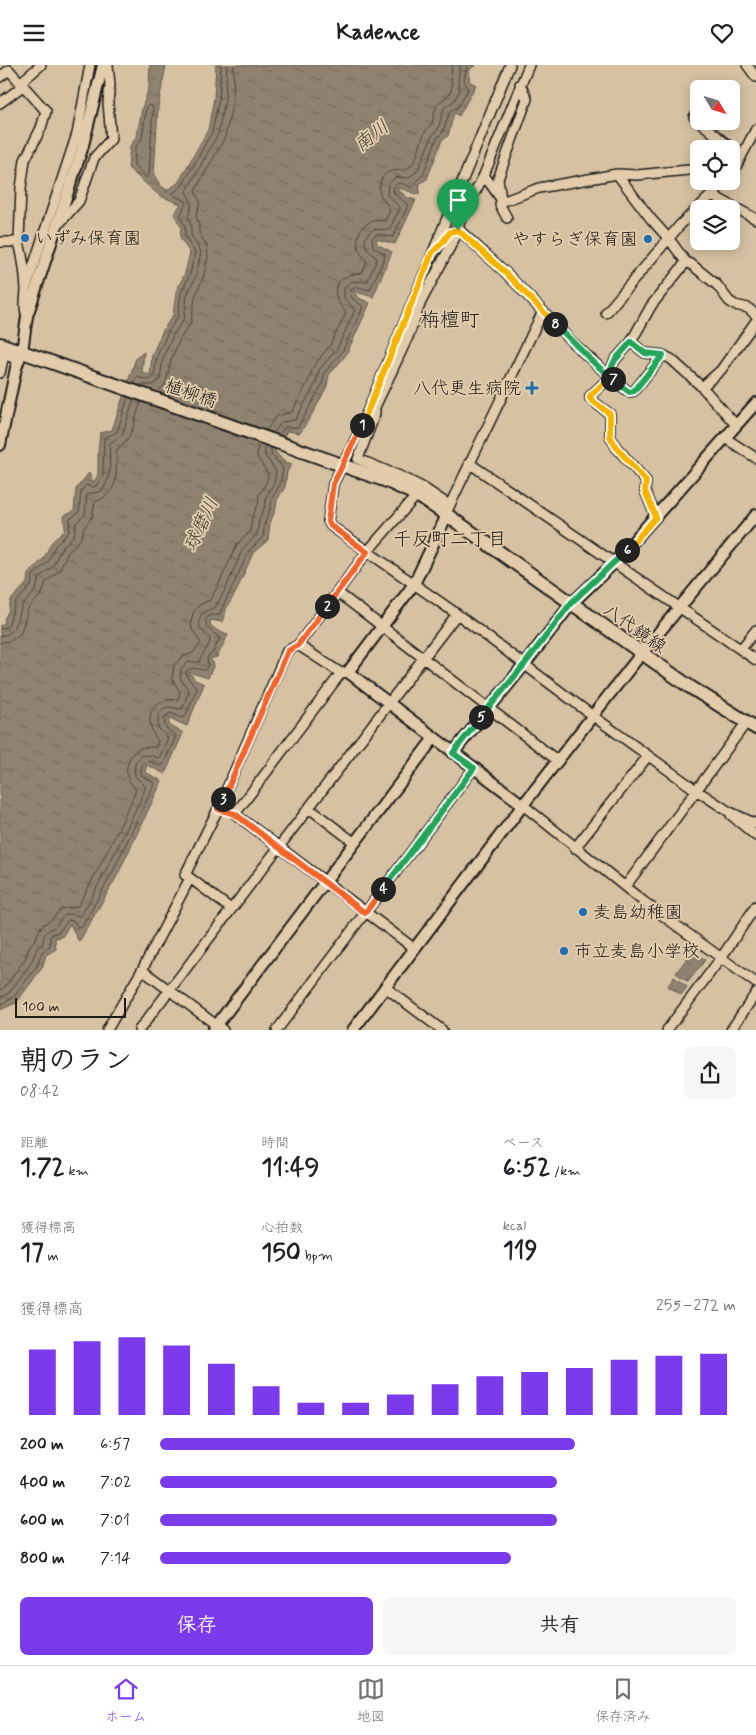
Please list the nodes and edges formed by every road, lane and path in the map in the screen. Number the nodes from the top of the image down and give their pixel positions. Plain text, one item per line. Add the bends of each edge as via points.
1 (41, 65) edge
2 (90, 65) edge
3 (98, 65) edge
4 (103, 65) edge
5 (108, 65) edge
6 (510, 65) edge
7 (528, 65) edge
8 (747, 65) edge
9 (100, 76) junction
10 (0, 77) edge
11 (756, 77) edge
12 (22, 84) junction
13 (520, 84) junction
14 (0, 103) edge
15 (756, 129) edge
16 (706, 130) edge
17 (716, 140) edge
18 (740, 157) edge
19 (503, 167) junction
20 (690, 170) edge
21 (617, 174) junction
22 (486, 177) junction
23 (717, 190) edge
24 (712, 195) junction
25 (500, 199) junction
26 (507, 218) dead end
27 (756, 219) edge
28 (56, 227) junction
29 (458, 230) junction
30 (669, 239) junction
31 (19, 241) junction
32 (0, 242) edge
33 (435, 250) junction
34 (686, 262) junction
35 (431, 283) junction
36 (26, 288) junction
37 (543, 311) junction
38 (606, 313) dead end
39 (756, 315) edge
40 (27, 317) junction
41 (756, 321) edge
42 (631, 342) junction
43 (12, 352) edge
44 (663, 355) junction
45 (0, 373) edge
46 (609, 376) junction
47 (702, 387) junction
48 (756, 403) edge
49 (736, 425) junction
50 (1, 434) edge
51 (725, 438) junction
52 (0, 445) edge
53 (756, 458) edge
54 (469, 463) junction
55 (341, 465) junction
56 (417, 495) junction
57 (448, 510) junction
58 (756, 515) edge
59 (656, 517) junction
60 (367, 552) junction
61 (615, 562) junction
62 (414, 584) junction
63 (337, 592) junction
64 (571, 603) junction
65 (679, 607) junction
66 (457, 614) junction
67 (382, 627) junction
68 (756, 630) edge
69 (298, 645) junction
70 (741, 649) junction
71 (641, 653) junction
72 (423, 658) junction
73 (756, 660) edge
74 (524, 665) junction
75 (344, 672) junction
76 (388, 704) junction
77 (488, 708) junction
78 (593, 716) junction
79 (751, 726) edge
80 (434, 739) junction
81 (453, 753) junction
82 (648, 756) junction
83 (558, 761) junction
84 (474, 768) junction
85 (696, 790) junction
86 (523, 805) junction
87 (308, 808) junction
88 (218, 809) junction
89 (728, 811) junction
90 (235, 814) junction
91 (756, 824) edge
92 (756, 836) edge
93 (355, 843) junction
94 (278, 848) junction
95 (576, 848) junction
96 (190, 878) junction
97 (325, 883) junction
98 (625, 887) junction
99 (231, 909) junction
100 (755, 911) edge
101 (365, 913) junction
102 (415, 949) junction
103 (721, 958) junction
104 (142, 970) junction
105 (756, 983) edge
106 (385, 987) junction
107 (170, 989) junction
108 (756, 993) edge
109 (431, 1027) edge
110 (217, 1028) edge
111 (671, 1028) edge
112 (107, 1030) edge
113 (139, 1030) edge
114 (278, 1030) edge
115 (353, 1030) edge
116 (442, 1030) edge
117 (731, 1030) edge

1 - 12 street
2 - 36 street via 76,134
3 - 9 street
4 - 9 street
5 - 28 street via 112,139 94,158 79,201
6 - 33 street
7 - 13 street
8 - 11 street
9 - 28 street via 82,149
10 - 12 street via 9,70
12 - 14 street
12 - 31 street via 46,111 25,160
13 - 19 street via 527,99
13 - 22 street
15 - 18 street
16 - 17 street
19 - 22 street
19 - 25 street via 498,179
20 - 21 street
21 - 25 street via 539,188 507,201
21 - 30 street
22 - 25 street
22 - 29 street
23 - 24 street
24 - 27 street
24 - 30 street
25 - 26 street
28 - 40 street
29 - 33 street via 450,232
29 - 35 street
29 - 37 street
30 - 34 street
30 - 38 street
31 - 32 street
31 - 36 street
33 - 35 street
33 - 55 street via 359,431
34 - 39 street via 716,285 729,301 748,308
34 - 42 street via 651,306
35 - 57 street via 375,407 358,459 409,481
36 - 40 street
37 - 46 street
37 - 54 street
40 - 43 street
41 - 47 street via 721,370
42 - 44 street via 645,353
42 - 46 street via 615,360
43 - 45 street
43 - 50 street via 16,368
43 - 55 main road, 植柳橋
44 - 46 street via 634,391 629,392
44 - 47 street
46 - 59 street via 590,399 610,414 610,436 646,481 645,491
47 - 49 street
48 - 49 street
49 - 51 street
50 - 52 street
51 - 53 street
51 - 59 street
54 - 57 street
54 - 61 street
55 - 56 main road, 八代鏡線
55 - 60 street via 333,484 328,521
56 - 57 main road, 八代鏡線
56 - 60 street
57 - 62 street
57 - 64 main road, 八代鏡線
58 - 65 street
59 - 61 street
60 - 62 street
60 - 63 street
61 - 64 street
61 - 65 street
62 - 66 street
62 - 67 street
63 - 67 street
63 - 69 street
64 - 71 main road, 八代鏡線
64 - 74 street
65 - 70 street
65 - 71 street
66 - 72 street
66 - 74 street
67 - 72 street
67 - 75 street
68 - 70 street
69 - 75 street
69 - 88 street via 288,651
70 - 73 street
71 - 78 street
71 - 79 main road, 八代鏡線
72 - 76 street
72 - 77 street
74 - 77 street
74 - 78 street
75 - 76 street
75 - 90 street
76 - 80 street
76 - 87 street
77 - 81 street
77 - 83 street
78 - 82 street
78 - 83 street
79 - 85 street
80 - 81 street
80 - 93 street
81 - 84 street
82 - 85 street
82 - 95 street
83 - 86 street
84 - 86 street
84 - 101 street
85 - 89 street
85 - 98 street
86 - 95 street
86 - 102 street
87 - 93 street
87 - 94 street
88 - 90 street
88 - 96 street via 185,875
89 - 91 street
89 - 92 street
90 - 94 street
93 - 97 street
94 - 97 street
94 - 99 street
95 - 98 street
96 - 99 street
96 - 104 street
97 - 101 street
97 - 110 street
98 - 103 street
99 - 107 street
100 - 103 street
101 - 102 street
101 - 114 street
102 - 106 street
103 - 105 street
103 - 111 street
104 - 107 street
104 - 112 street
106 - 109 street
106 - 115 street
107 - 110 street
107 - 113 street
108 - 117 street
109 - 116 street

